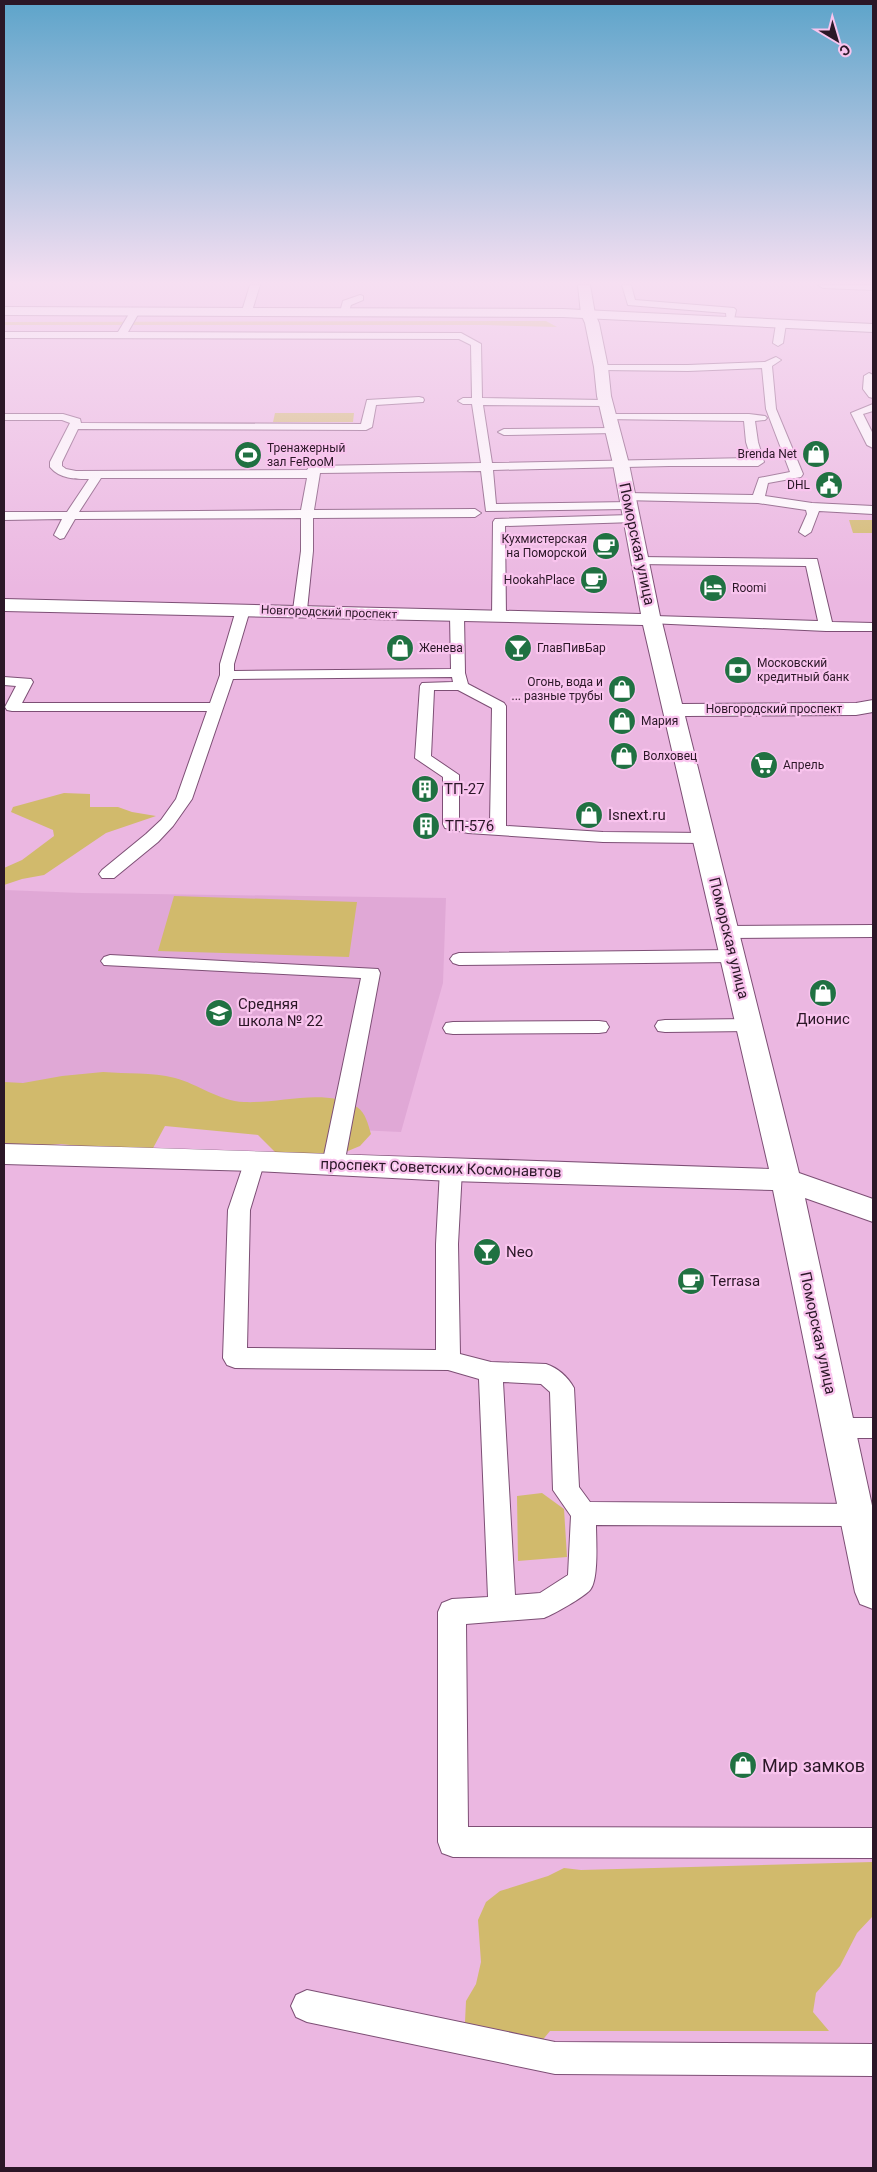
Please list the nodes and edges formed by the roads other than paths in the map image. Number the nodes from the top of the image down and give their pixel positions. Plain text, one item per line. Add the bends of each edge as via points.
1 (477, 386) edge
2 (604, 386) edge
3 (769, 386) edge
4 (419, 400) dead end
5 (463, 401) dead end
6 (477, 402) junction
7 (873, 407) edge
8 (4, 417) edge
9 (608, 417) junction
10 (749, 418) junction
11 (775, 418) junction
12 (74, 426) junction
13 (504, 432) dead end
14 (873, 445) edge
15 (621, 464) junction
16 (487, 466) junction
17 (314, 474) junction
18 (97, 476) junction
19 (758, 499) junction
20 (628, 507) junction
21 (812, 507) junction
22 (873, 510) edge
23 (475, 513) dead end
24 (306, 514) junction
25 (4, 516) edge
26 (70, 516) junction
27 (805, 532) dead end
28 (60, 535) dead end
29 (639, 561) junction
30 (4, 605) edge
31 (243, 610) junction
32 (300, 610) junction
33 (457, 616) junction
34 (499, 617) junction
35 (654, 620) junction
36 (826, 627) junction
37 (873, 627) edge
38 (227, 675) junction
39 (460, 679) junction
40 (4, 681) edge
41 (873, 706) edge
42 (214, 708) junction
43 (674, 710) junction
44 (498, 830) junction
45 (704, 838) junction
46 (108, 874) dead end
47 (873, 931) edge
48 (728, 932) junction
49 (734, 956) junction
50 (459, 958) dead end
51 (110, 961) dead end
52 (750, 1025) junction
53 (665, 1026) dead end
54 (599, 1027) dead end
55 (453, 1028) dead end
56 (4, 1154) edge
57 (254, 1160) junction
58 (333, 1164) junction
59 (452, 1170) junction
60 (786, 1180) junction
61 (873, 1211) edge
62 (448, 1360) junction
63 (491, 1372) junction
64 (838, 1428) junction
65 (873, 1428) edge
66 (584, 1513) junction
67 (857, 1515) junction
68 (873, 1592) edge
69 (502, 1608) junction
70 (873, 1843) edge
71 (307, 2006) dead end
72 (873, 2060) edge

1 - 6 lane
2 - 9 street, Поморская улица
3 - 11 lane
4 - 12 lane via 371,402 366,427
5 - 6 lane
6 - 9 lane
6 - 16 lane
7 - 14 lane via 857,413
8 - 12 lane via 63,417 76,421
9 - 10 lane
9 - 13 lane
9 - 15 street, Поморская улица
10 - 11 lane
10 - 15 lane via 758,462
11 - 19 lane via 797,474 763,481
12 - 18 lane via 56,467 62,472
15 - 16 lane
15 - 20 street, Поморская улица
16 - 17 lane via 312,470
16 - 20 lane via 490,508
17 - 18 lane
17 - 24 lane
18 - 26 lane
19 - 20 lane
19 - 21 lane
20 - 29 street, Поморская улица
20 - 34 lane via 499,522
21 - 22 lane
21 - 27 lane via 813,514
23 - 24 lane
24 - 26 lane
24 - 32 lane via 307,550
25 - 26 lane
26 - 28 lane
29 - 35 street, Поморская улица
29 - 36 lane via 812,562
30 - 31 street, Новгородский проспект
31 - 32 street, Новгородский проспект
31 - 38 lane via 227,664
32 - 33 street, Новгородский проспект
33 - 34 street, Новгородский проспект
33 - 39 lane
34 - 35 street, Новгородский проспект
35 - 36 lane
35 - 43 street, Поморская улица
36 - 37 lane
38 - 39 lane
38 - 42 lane
39 - 44 lane via 498,706
39 - 44 lane via 427,686 423,758 451,775 451,824
40 - 42 lane via 26,682 12,707
41 - 43 street, Новгородский проспект via 856,709
42 - 46 lane via 184,799 152,838
43 - 45 street, Поморская улица
44 - 45 lane via 603,837
45 - 48 street, Поморская улица
47 - 48 lane
48 - 49 street, Поморская улица
49 - 50 lane
49 - 52 street, Поморская улица
51 - 58 lane via 371,972
52 - 53 lane
52 - 60 street, Поморская улица
54 - 55 lane
56 - 57 street, проспект Советских Космонавтов
57 - 58 street, проспект Советских Космонавтов
57 - 62 lane via 240,1210 235,1358
58 - 59 street, проспект Советских Космонавтов
59 - 60 street, проспект Советских Космонавтов
59 - 62 lane via 447,1244
60 - 61 street, проспект Советских Космонавтов
60 - 64 street, Поморская улица
62 - 63 lane
63 - 66 lane via 546,1374 562,1388 566,1490
63 - 69 lane
64 - 65 lane
64 - 67 street, Поморская улица
66 - 67 lane
66 - 69 lane via 581,1581 544,1605
67 - 68 street, Поморская улица
69 - 70 lane via 452,1612 453,1842
71 - 72 lane via 555,2058

